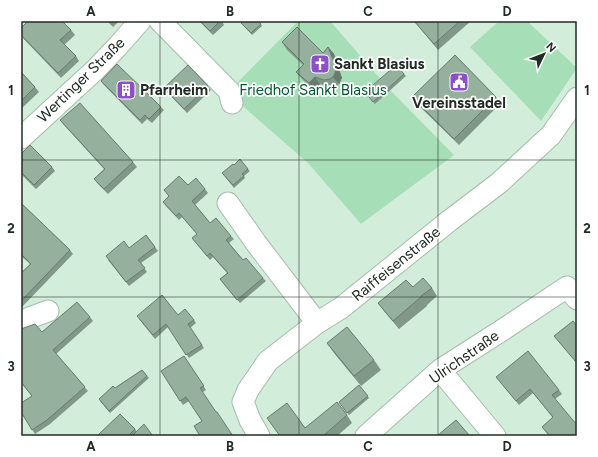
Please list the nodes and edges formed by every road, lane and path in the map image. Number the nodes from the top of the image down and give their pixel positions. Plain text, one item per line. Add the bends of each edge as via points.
1 (140, 21) edge
2 (160, 21) edge
3 (577, 98) edge
4 (232, 103) dead end
5 (21, 138) edge
6 (228, 203) dead end
7 (572, 293) edge
8 (48, 311) dead end
9 (21, 321) edge
10 (317, 323) junction
11 (440, 370) junction
12 (259, 436) edge
13 (366, 436) edge
14 (495, 436) edge

1 - 5 street, Wertinger Straße via 95,70
2 - 4 street via 229,91
3 - 10 street, Raiffeisenstraße via 551,135 500,183 340,308
6 - 10 street
7 - 11 street, Ulrichstraße via 504,329
8 - 9 street
10 - 12 street, Raiffeisenstraße via 268,361 248,390 243,402
11 - 13 street, Ulrichstraße
11 - 14 street

